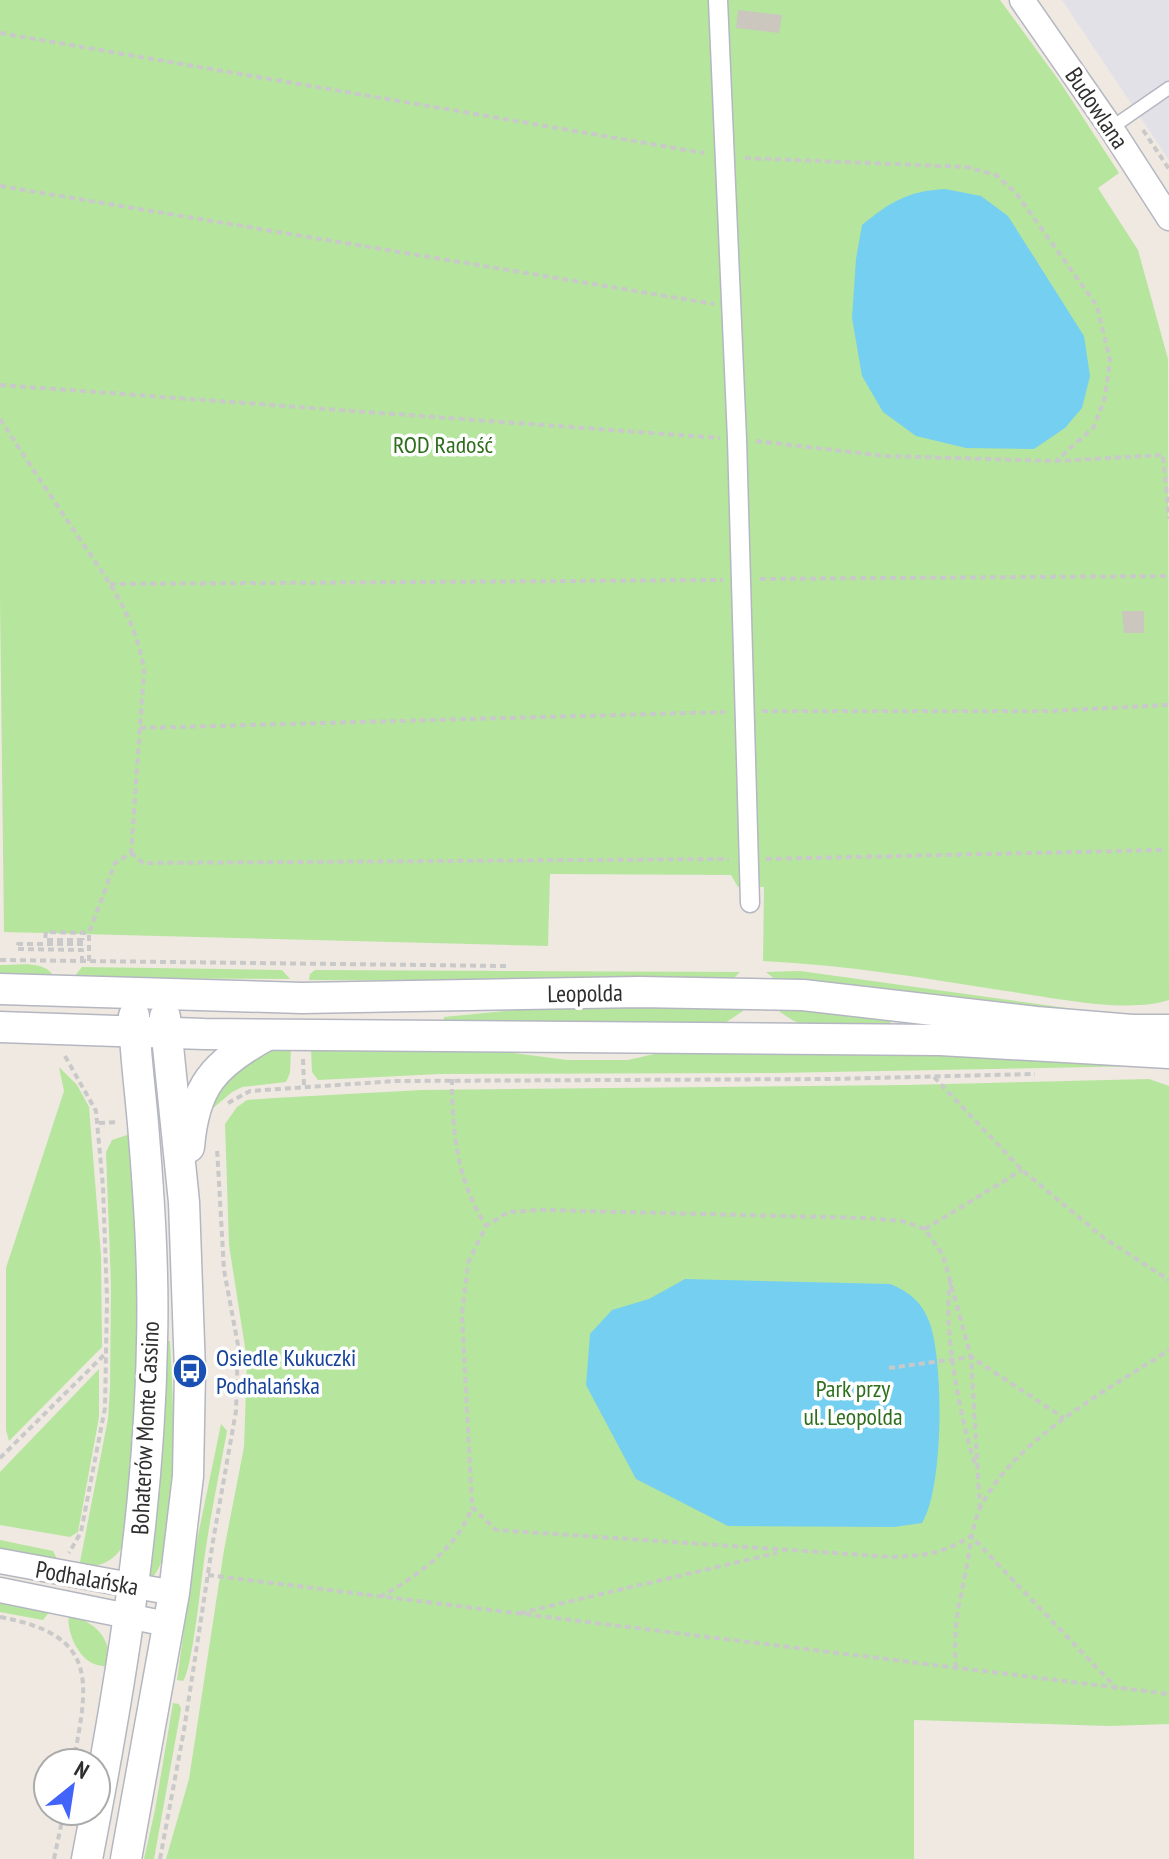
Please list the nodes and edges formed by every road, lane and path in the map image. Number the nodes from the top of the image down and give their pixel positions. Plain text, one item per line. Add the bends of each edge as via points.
1 (718, 0) edge
2 (1022, 0) edge
3 (0, 33) edge
4 (1169, 88) edge
5 (1111, 128) junction
6 (725, 157) junction
7 (0, 186) edge
8 (1169, 218) edge
9 (732, 307) junction
10 (0, 385) edge
11 (0, 419) edge
12 (737, 439) junction
13 (1056, 461) junction
14 (1169, 519) edge
15 (1169, 576) edge
16 (741, 580) junction
17 (110, 584) junction
18 (1169, 705) edge
19 (745, 711) junction
20 (140, 728) junction
21 (1162, 850) dead end
22 (131, 853) junction
23 (749, 859) junction
24 (750, 903) dead end
25 (89, 933) junction
26 (0, 960) edge
27 (89, 961) junction
28 (82, 962) junction
29 (301, 965) dead end
30 (0, 989) edge
31 (134, 994) junction
32 (754, 994) junction
33 (165, 995) junction
34 (0, 1027) edge
35 (1169, 1030) edge
36 (135, 1033) junction
37 (166, 1034) junction
38 (267, 1035) junction
39 (754, 1038) junction
40 (303, 1048) dead end
41 (1169, 1053) edge
42 (67, 1061) dead end
43 (1047, 1074) dead end
44 (934, 1077) junction
45 (452, 1079) junction
46 (304, 1086) junction
47 (223, 1108) dead end
48 (1022, 1170) junction
49 (184, 1202) junction
50 (486, 1226) junction
51 (925, 1229) junction
52 (951, 1279) junction
53 (1169, 1280) edge
54 (1169, 1350) edge
55 (107, 1353) junction
56 (971, 1357) junction
57 (954, 1361) junction
58 (889, 1368) dead end
59 (1064, 1418) junction
60 (0, 1458) edge
61 (978, 1469) junction
62 (472, 1507) junction
63 (980, 1509) junction
64 (971, 1536) junction
65 (784, 1551) junction
66 (69, 1557) dead end
67 (0, 1561) edge
68 (208, 1575) dead end
69 (0, 1590) edge
70 (174, 1593) junction
71 (378, 1598) junction
72 (131, 1601) junction
73 (514, 1614) junction
74 (0, 1617) edge
75 (167, 1624) junction
76 (956, 1668) junction
77 (1117, 1689) junction
78 (1169, 1694) edge
79 (76, 1747) edge
80 (61, 1827) edge
81 (54, 1859) edge
82 (87, 1859) edge
83 (126, 1859) edge

1 - 6 street
2 - 5 street, Budowlana
3 - 6 path
4 - 5 lane
5 - 8 street, Budowlana
6 - 9 street
6 - 13 path via 967,167 996,175 1016,193 1097,306 1110,360 1094,427
7 - 9 path
9 - 12 street
10 - 12 path
11 - 17 path
12 - 13 path via 885,456
12 - 16 street
13 - 14 path via 1163,455
15 - 16 path
16 - 17 path
16 - 19 street
17 - 20 path via 139,641 144,670
18 - 19 path via 1050,711
19 - 20 path
19 - 23 street
20 - 22 path
21 - 23 path
22 - 23 path via 143,863
22 - 25 path via 115,863
23 - 24 street
25 - 27 path
25 - 28 path via 46,932 45,940 83,944 18,944 18,949 82,950
26 - 28 path
27 - 28 path
27 - 29 path
30 - 31 street, Leopolda
31 - 33 street, Leopolda
31 - 36 street, Bohaterów Monte Cassino
32 - 33 street, Leopolda
32 - 35 street, Leopolda
32 - 39 street
33 - 37 street, Bohaterów Monte Cassino
34 - 36 street, Leopolda
36 - 37 street, Leopolda
36 - 72 street, Bohaterów Monte Cassino via 152,1340 148,1450
37 - 38 street, Leopolda
37 - 49 street, Bohaterów Monte Cassino
38 - 39 street, Leopolda
38 - 49 street via 220,1067 198,1097
39 - 41 street, Leopolda via 940,1040
40 - 46 path
42 - 55 path via 93,1104 98,1124
43 - 44 path
44 - 45 path
44 - 48 path
45 - 46 path
45 - 50 path via 455,1148 473,1206
46 - 47 path via 250,1091
48 - 51 path
48 - 53 path via 1104,1238
49 - 70 street, Bohaterów Monte Cassino via 188,1476
50 - 51 path via 508,1212 542,1210 862,1218
50 - 62 path via 468,1263 462,1314
51 - 52 path
52 - 56 path
52 - 57 path
54 - 59 path
55 - 60 path
55 - 66 path via 104,1418 81,1532
56 - 57 path
56 - 59 path
56 - 61 path
57 - 58 path
57 - 61 path via 966,1437
59 - 63 path via 1024,1449
61 - 63 path
62 - 65 path via 496,1530
62 - 71 path via 465,1524 427,1567
63 - 64 path
64 - 65 path via 948,1550 923,1555
64 - 76 path via 956,1613
64 - 77 path
65 - 73 path
67 - 72 street, Podhalańska
68 - 71 path
69 - 72 street, Podhalańska
70 - 72 street, Podhalańska
70 - 75 street, Bohaterów Monte Cassino
71 - 73 path
72 - 75 street, Podhalańska
72 - 82 street, Bohaterów Monte Cassino
73 - 76 path
74 - 79 path via 54,1634 79,1662 85,1697
75 - 83 street, Bohaterów Monte Cassino
76 - 77 path
77 - 78 path
80 - 81 path

